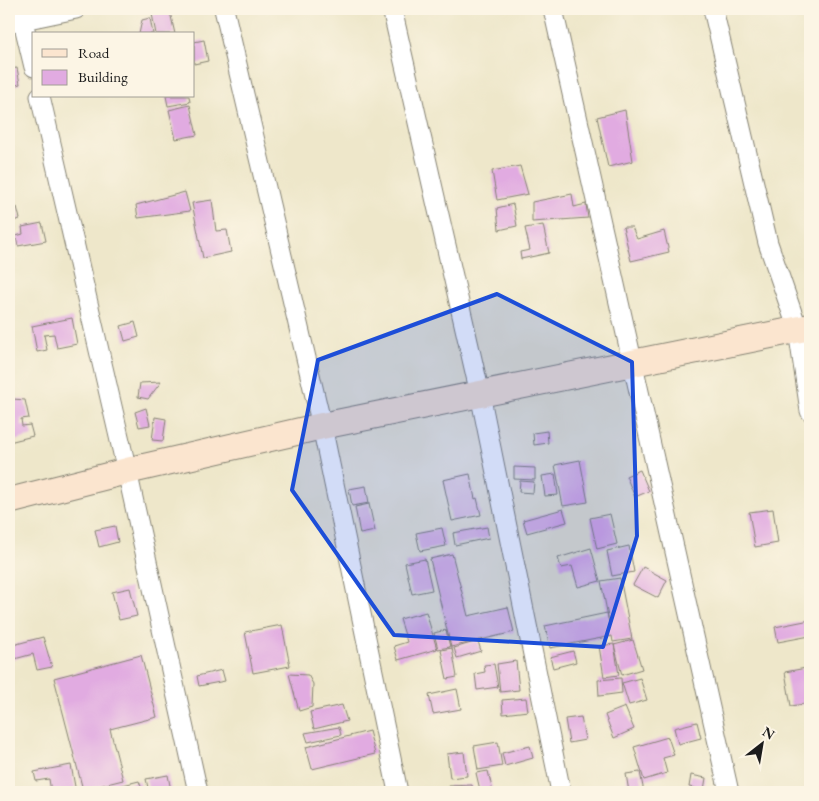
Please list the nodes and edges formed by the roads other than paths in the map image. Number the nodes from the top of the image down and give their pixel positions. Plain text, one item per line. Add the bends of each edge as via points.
1 (76, 9) edge
2 (224, 9) edge
3 (392, 9) edge
4 (553, 9) edge
5 (713, 9) edge
6 (17, 17) edge
7 (32, 61) edge
8 (40, 98) edge
9 (804, 328) edge
10 (632, 363) junction
11 (480, 394) junction
12 (810, 411) edge
13 (322, 426) junction
14 (127, 471) junction
15 (9, 501) edge
16 (198, 792) edge
17 (398, 792) edge
18 (561, 792) edge
19 (729, 792) edge

1 - 6 street
2 - 13 street
3 - 11 street
4 - 10 street
5 - 9 street via 768,243
6 - 7 street
8 - 14 street
9 - 10 street
9 - 12 street
10 - 11 street
10 - 19 street
11 - 13 street
11 - 18 street
13 - 14 street
13 - 17 street
14 - 15 street
14 - 16 street

